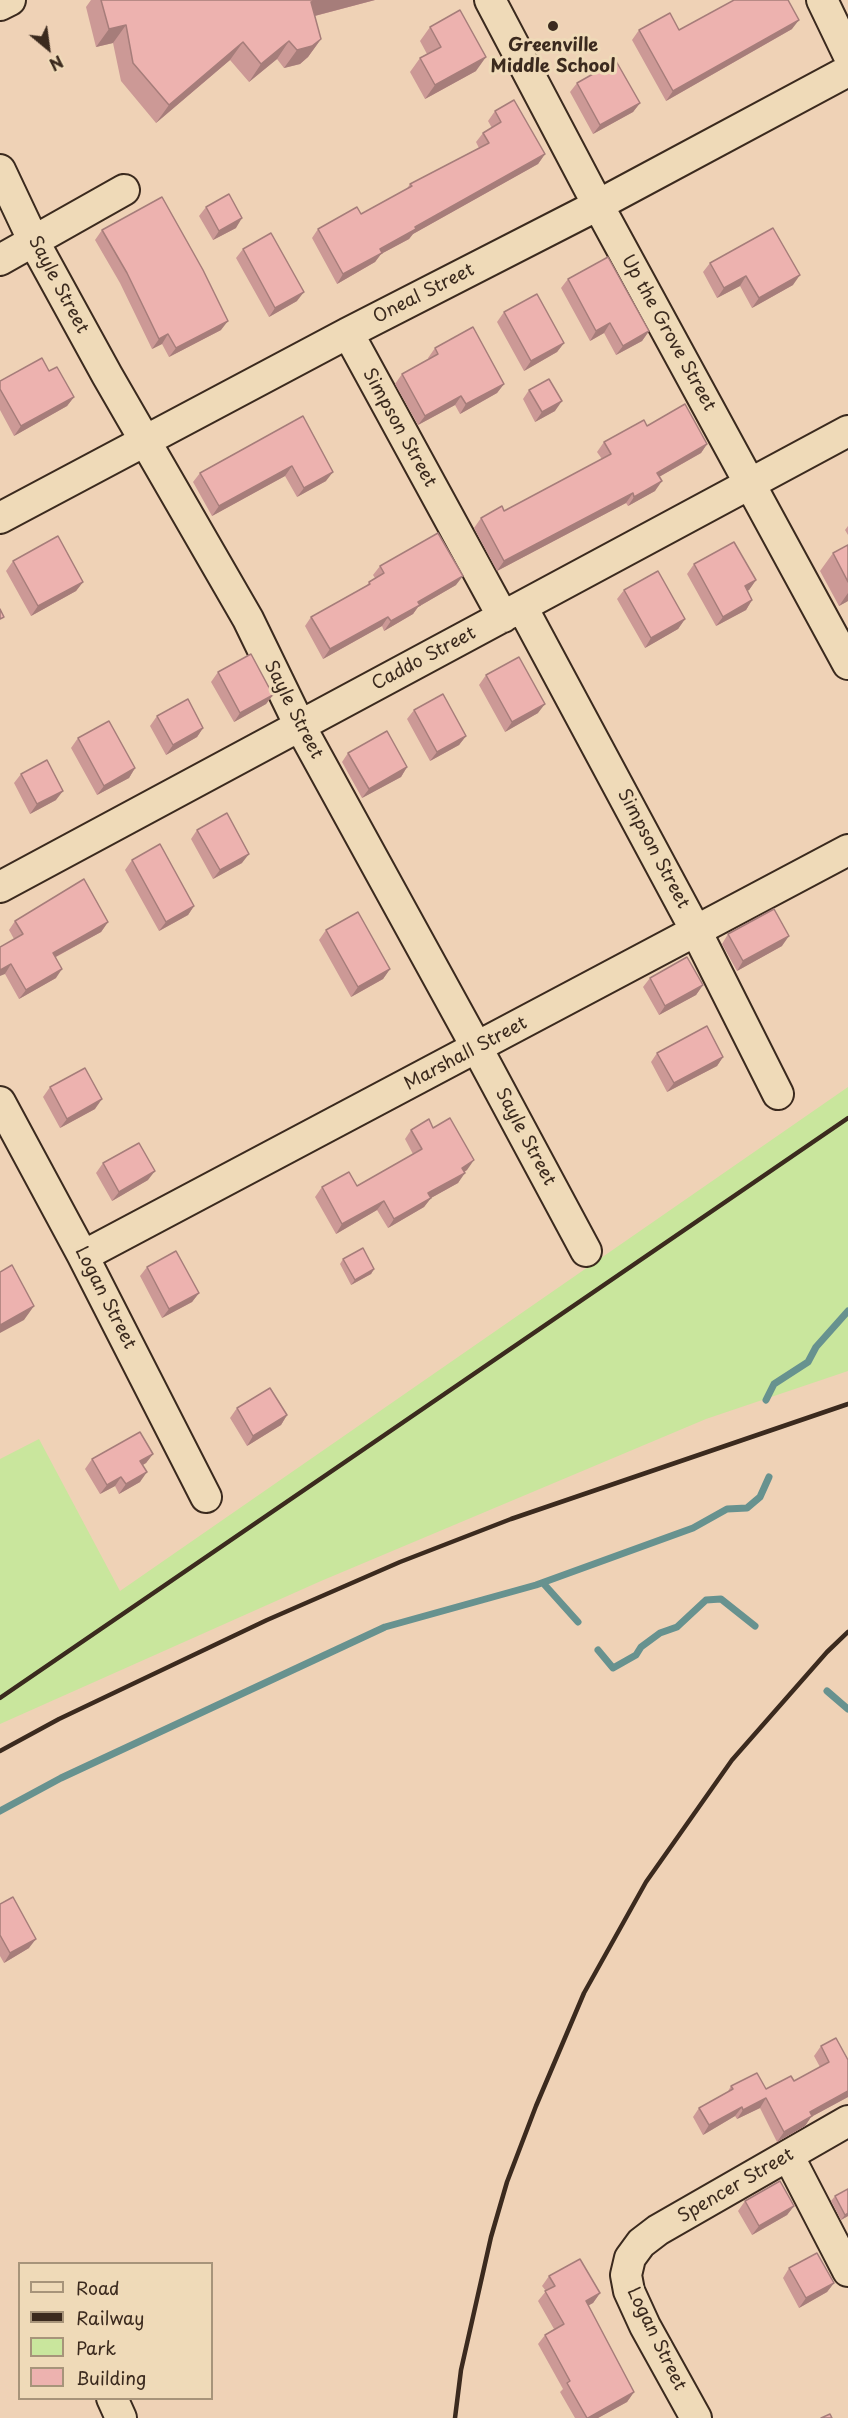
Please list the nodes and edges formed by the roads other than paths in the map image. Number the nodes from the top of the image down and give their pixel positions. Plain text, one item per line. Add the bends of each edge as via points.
1 (10, 0) edge
2 (490, 0) edge
3 (822, 0) edge
4 (0, 5) edge
5 (848, 54) edge
6 (848, 71) edge
7 (0, 170) edge
8 (124, 190) dead end
9 (598, 205) junction
10 (34, 242) junction
11 (0, 260) edge
12 (348, 333) junction
13 (848, 431) edge
14 (145, 440) junction
15 (751, 484) junction
16 (0, 518) edge
17 (512, 612) junction
18 (848, 664) edge
19 (300, 726) junction
20 (848, 850) edge
21 (0, 887) edge
22 (696, 932) junction
23 (477, 1048) junction
24 (778, 1094) dead end
25 (0, 1102) edge
26 (12, 1153) edge
27 (586, 1251) dead end
28 (83, 1256) junction
29 (206, 1497) dead end
30 (848, 2121) edge
31 (789, 2157) junction
32 (630, 2258) joint
33 (848, 2271) edge
34 (113, 2400) edge
35 (121, 2418) edge
36 (696, 2418) edge

1 - 4 street
2 - 9 street, Up the Grove Street
3 - 5 street
6 - 9 street, Oneal Street
7 - 10 street, Sayle Street
8 - 10 street
9 - 12 street, Oneal Street
9 - 15 street, Up the Grove Street
10 - 11 street
10 - 14 street, Sayle Street
12 - 14 street, Oneal Street
12 - 17 street, Simpson Street
13 - 15 street, Caddo Street
14 - 16 street, Oneal Street
14 - 19 street, Sayle Street via 248,618
15 - 17 street, Caddo Street
15 - 18 street, Up the Grove Street
17 - 19 street, Caddo Street
17 - 22 street, Simpson Street
19 - 21 street, Caddo Street
19 - 23 street, Sayle Street
20 - 22 street, Marshall Street
22 - 23 street, Marshall Street
22 - 24 street, Simpson Street
23 - 27 street, Sayle Street
23 - 28 street, Marshall Street
25 - 26 street, Logan Street
26 - 28 street, Logan Street
28 - 29 street, Logan Street
30 - 31 street, Spencer Street
31 - 32 street, Spencer Street via 658,2230
31 - 33 street
32 - 36 street, Logan Street via 626,2275 629,2291
34 - 35 street

